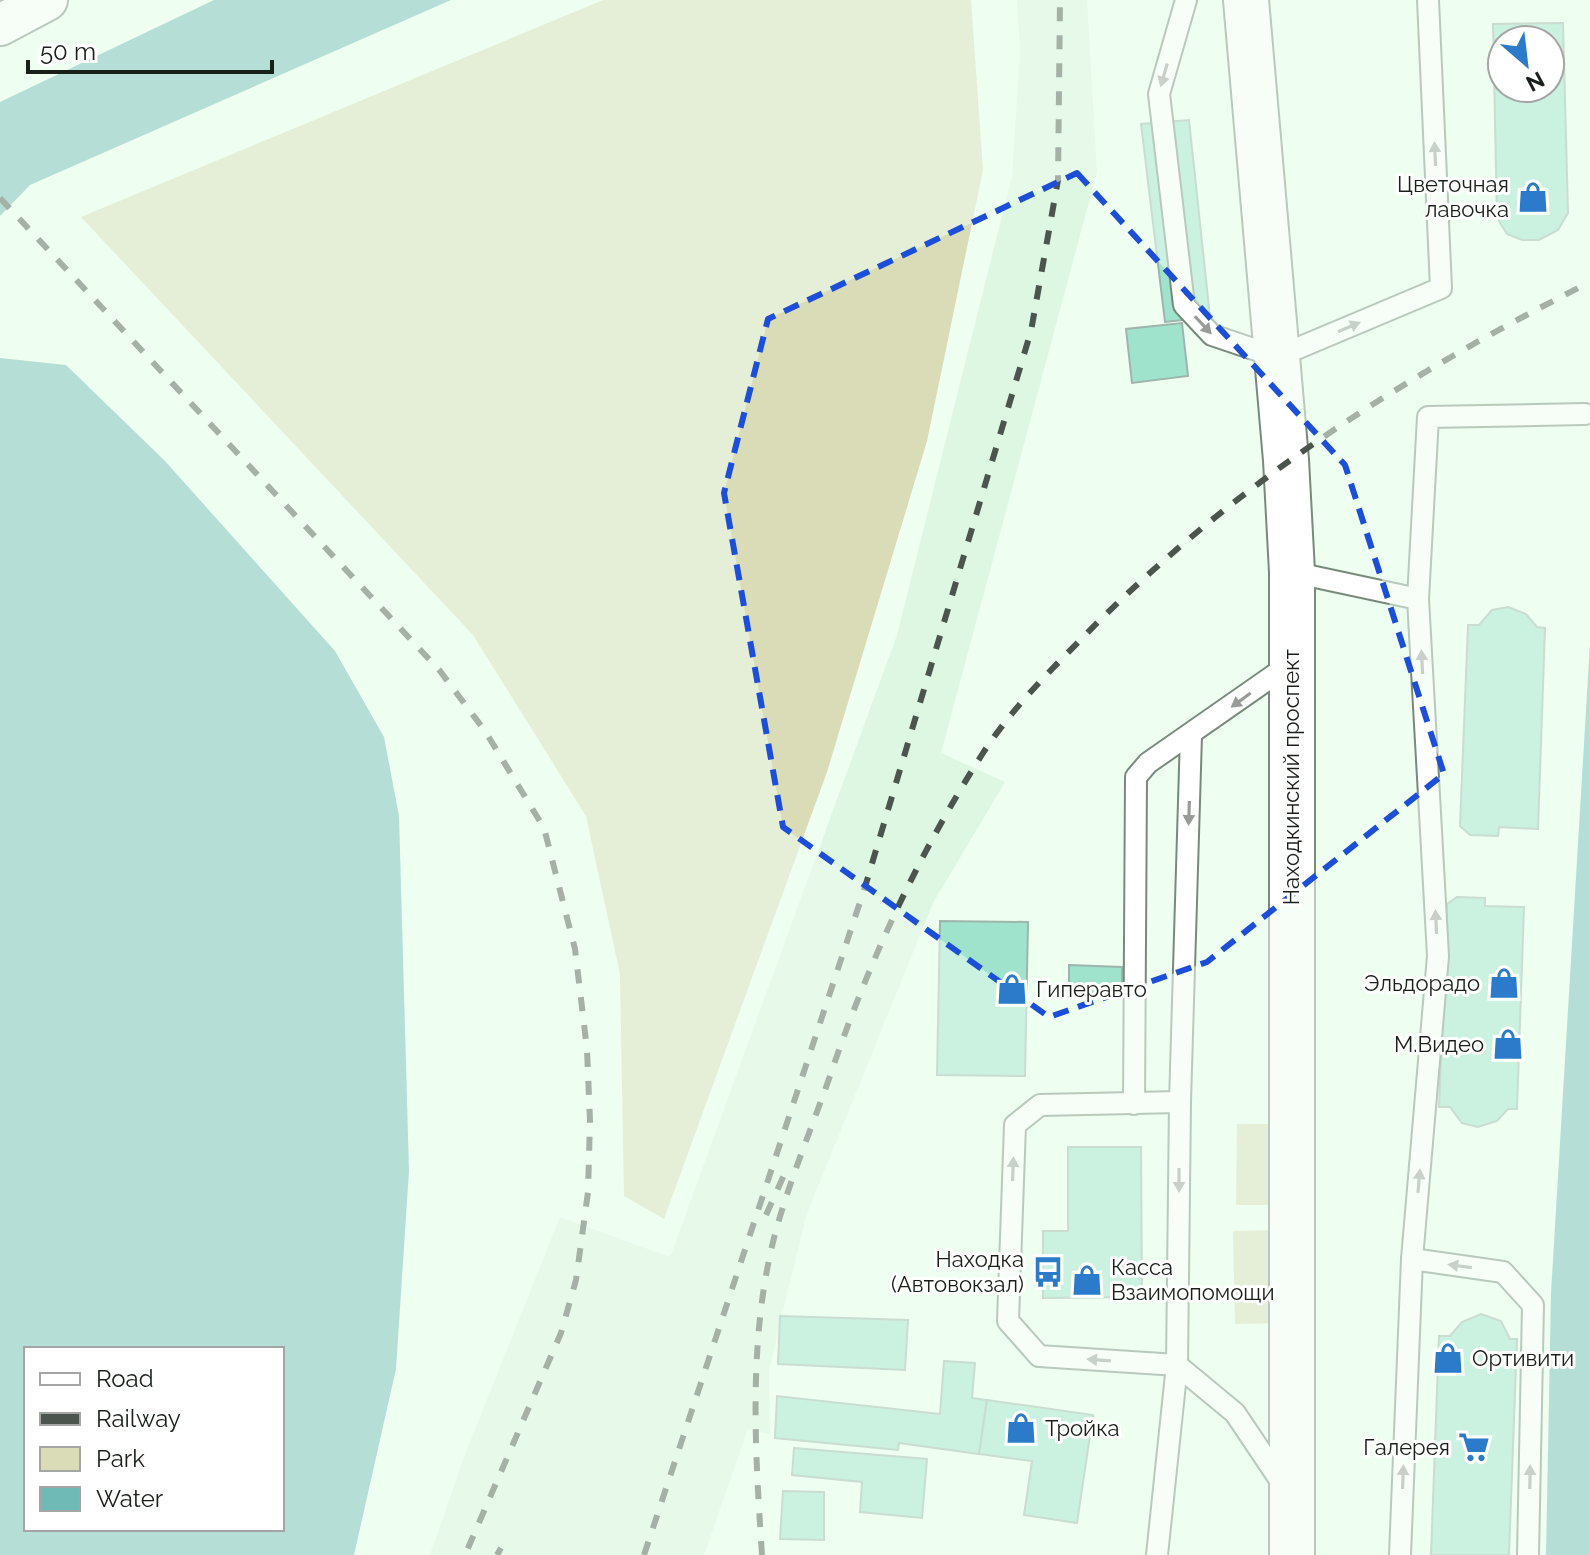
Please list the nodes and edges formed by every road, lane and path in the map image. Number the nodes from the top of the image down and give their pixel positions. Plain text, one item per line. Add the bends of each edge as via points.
1 (47, 0) edge
2 (1186, 0) edge
3 (1246, 0) edge
4 (1428, 0) edge
5 (0, 25) edge
6 (1277, 357) junction
7 (1585, 414) dead end
8 (1292, 572) junction
9 (1418, 599) junction
10 (1290, 664) junction
11 (1191, 735) junction
12 (1180, 1102) junction
13 (1134, 1104) junction
14 (1412, 1259) junction
15 (1177, 1365) junction
16 (1291, 1497) junction
17 (1157, 1555) edge
18 (1292, 1555) edge
19 (1400, 1555) edge
20 (1528, 1555) edge

1 - 5 street
2 -> 6 lane via 1159,94 1184,305 1212,335
3 - 6 main road, Находкинский проспект
6 -> 4 lane via 1441,288
6 - 8 main road, Находкинский проспект
7 - 9 lane via 1428,417
8 - 9 lane
8 - 10 main road, Находкинский проспект
14 -> 9 lane via 1438,956
10 -> 11 lane
10 - 16 main road, Находкинский проспект
11 -> 12 lane
11 - 13 lane via 1136,777
12 - 13 lane
12 -> 15 lane
15 -> 13 lane via 1039,1356 1008,1321 1015,1125 1040,1105
19 -> 14 lane
20 -> 14 lane via 1533,1305 1503,1272
15 - 16 lane via 1235,1413
15 - 17 lane
16 - 18 main road, Находкинский проспект

